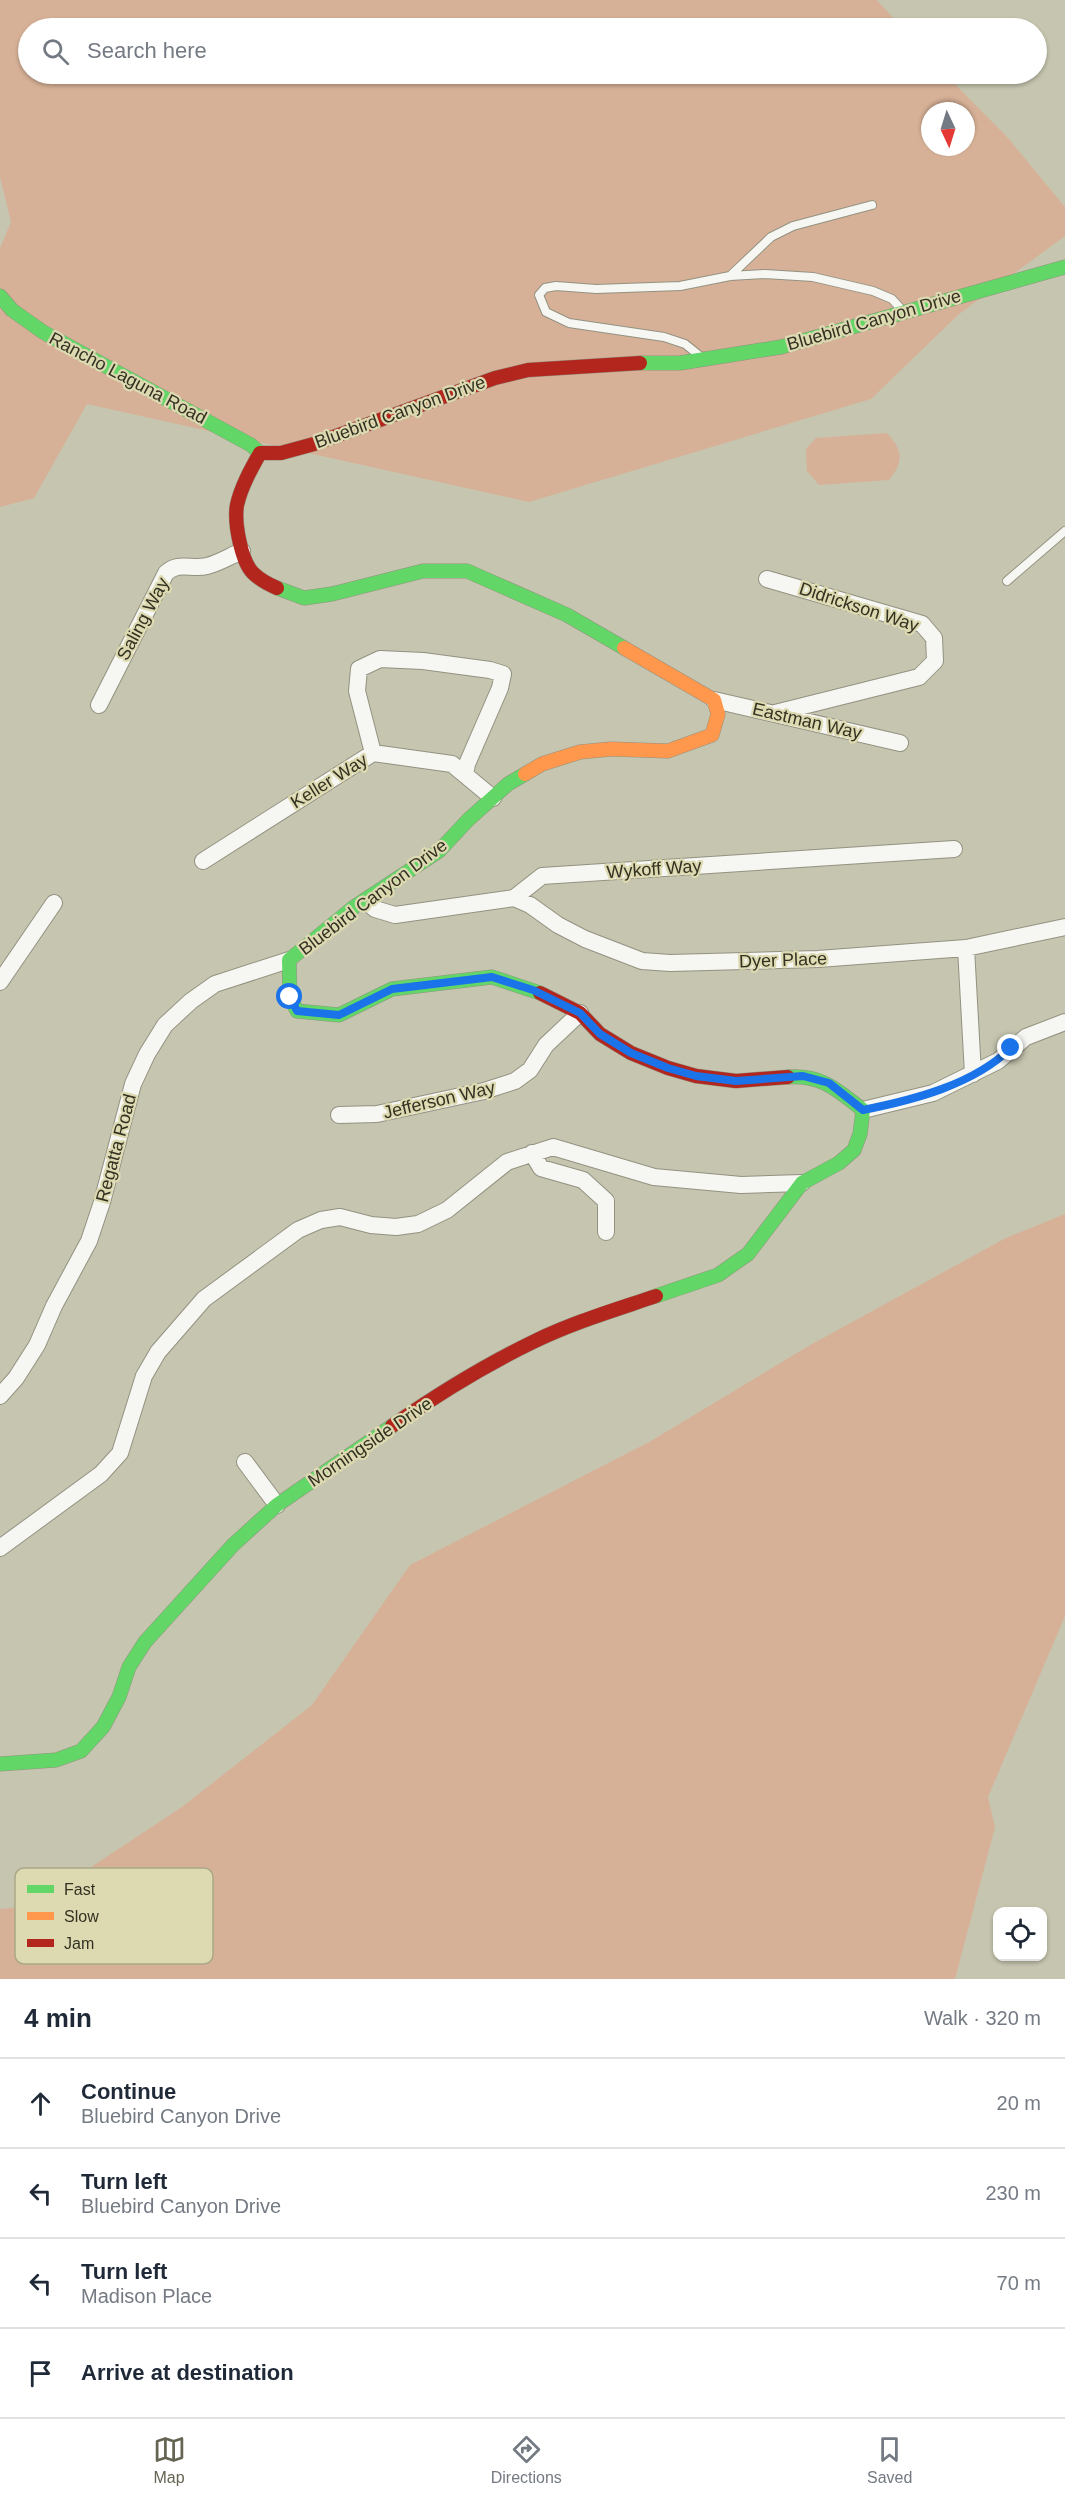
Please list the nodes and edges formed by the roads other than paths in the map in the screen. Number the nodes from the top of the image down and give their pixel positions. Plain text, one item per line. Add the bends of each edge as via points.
1 (872, 205) dead end
2 (1065, 267) edge
3 (730, 276) junction
4 (0, 296) edge
5 (903, 312) junction
6 (705, 360) junction
7 (260, 453) junction
8 (1065, 531) edge
9 (242, 551) junction
10 (767, 579) dead end
11 (1007, 581) dead end
12 (714, 700) junction
13 (99, 705) dead end
14 (776, 713) junction
15 (900, 743) dead end
16 (373, 753) junction
17 (465, 775) junction
18 (493, 798) junction
19 (954, 849) dead end
20 (203, 861) dead end
21 (514, 898) junction
22 (366, 901) junction
23 (54, 903) dead end
24 (1065, 927) edge
25 (966, 948) junction
26 (289, 960) junction
27 (0, 982) edge
28 (580, 1013) junction
29 (1065, 1022) edge
30 (972, 1074) junction
31 (863, 1110) junction
32 (339, 1115) dead end
33 (532, 1153) junction
34 (802, 1183) junction
35 (606, 1232) dead end
36 (0, 1396) edge
37 (245, 1462) dead end
38 (277, 1505) junction
39 (0, 1548) edge
40 (0, 1765) edge

1 - 3 lane via 793,226 771,237
2 - 5 street, Bluebird Canyon Drive
3 - 5 lane via 813,277 873,291 892,299
3 - 6 lane via 680,286 556,286 545,288 539,295 546,312 568,323 664,337 684,344
4 - 7 street, Rancho Laguna Road via 12,310 43,332
5 - 6 street, Bluebird Canyon Drive via 781,347
6 - 7 street, Bluebird Canyon Drive via 528,370 495,378 314,444 281,453
7 - 9 street via 237,506
8 - 11 lane
9 - 12 street via 252,572 273,586 304,598 423,571 467,571 567,615
9 - 13 street, Saling Way via 209,566 182,565 166,573
10 - 14 street, Didrickson Way via 922,624 934,638 935,661 920,677
12 - 14 street, Eastman Way
12 - 18 street, Bluebird Canyon Drive via 718,714 712,735 668,751 580,752 542,764
14 - 15 street, Eastman Way
16 - 17 street, Keller Way via 452,764
16 - 17 street via 357,691 359,669 380,659 423,660 490,670 502,674 500,688
16 - 20 street, Keller Way
17 - 18 street, Keller Way
18 - 22 street, Bluebird Canyon Drive via 439,851
19 - 21 street, Wykoff Way via 543,876
21 - 22 street, Wykoff Way via 395,915 375,909
21 - 25 street, Dyer Place via 585,939 642,961 797,960
22 - 26 street, Bluebird Canyon Drive via 354,906
23 - 27 street
24 - 25 street, Dyer Place
25 - 30 street
26 - 28 street, Bluebird Canyon Drive via 290,997 297,1011 339,1015 392,989 492,977 533,990
26 - 36 street, Regatta Road via 215,984 165,1025 134,1084 89,1240 37,1345
28 - 31 street, Bluebird Canyon Drive via 600,1034 631,1053 668,1068 736,1081 803,1076 829,1083
28 - 32 street, Jefferson Way via 546,1045 530,1070 515,1081 377,1114
29 - 30 street via 1026,1037 998,1061
30 - 31 street via 933,1093
31 - 34 street via 854,1150
33 - 34 street via 553,1147 676,1180 741,1185
33 - 35 street via 541,1168 583,1180 606,1200
33 - 39 street via 507,1162 447,1210 418,1224 371,1225 340,1217 298,1230 204,1299 158,1352 144,1376 120,1453 101,1474
34 - 38 street, Morningside Drive via 748,1254 718,1275 579,1322 490,1364 421,1406
37 - 38 street
38 - 40 street, Morningside Drive via 233,1545 145,1642 129,1667 103,1727 81,1751 56,1760

